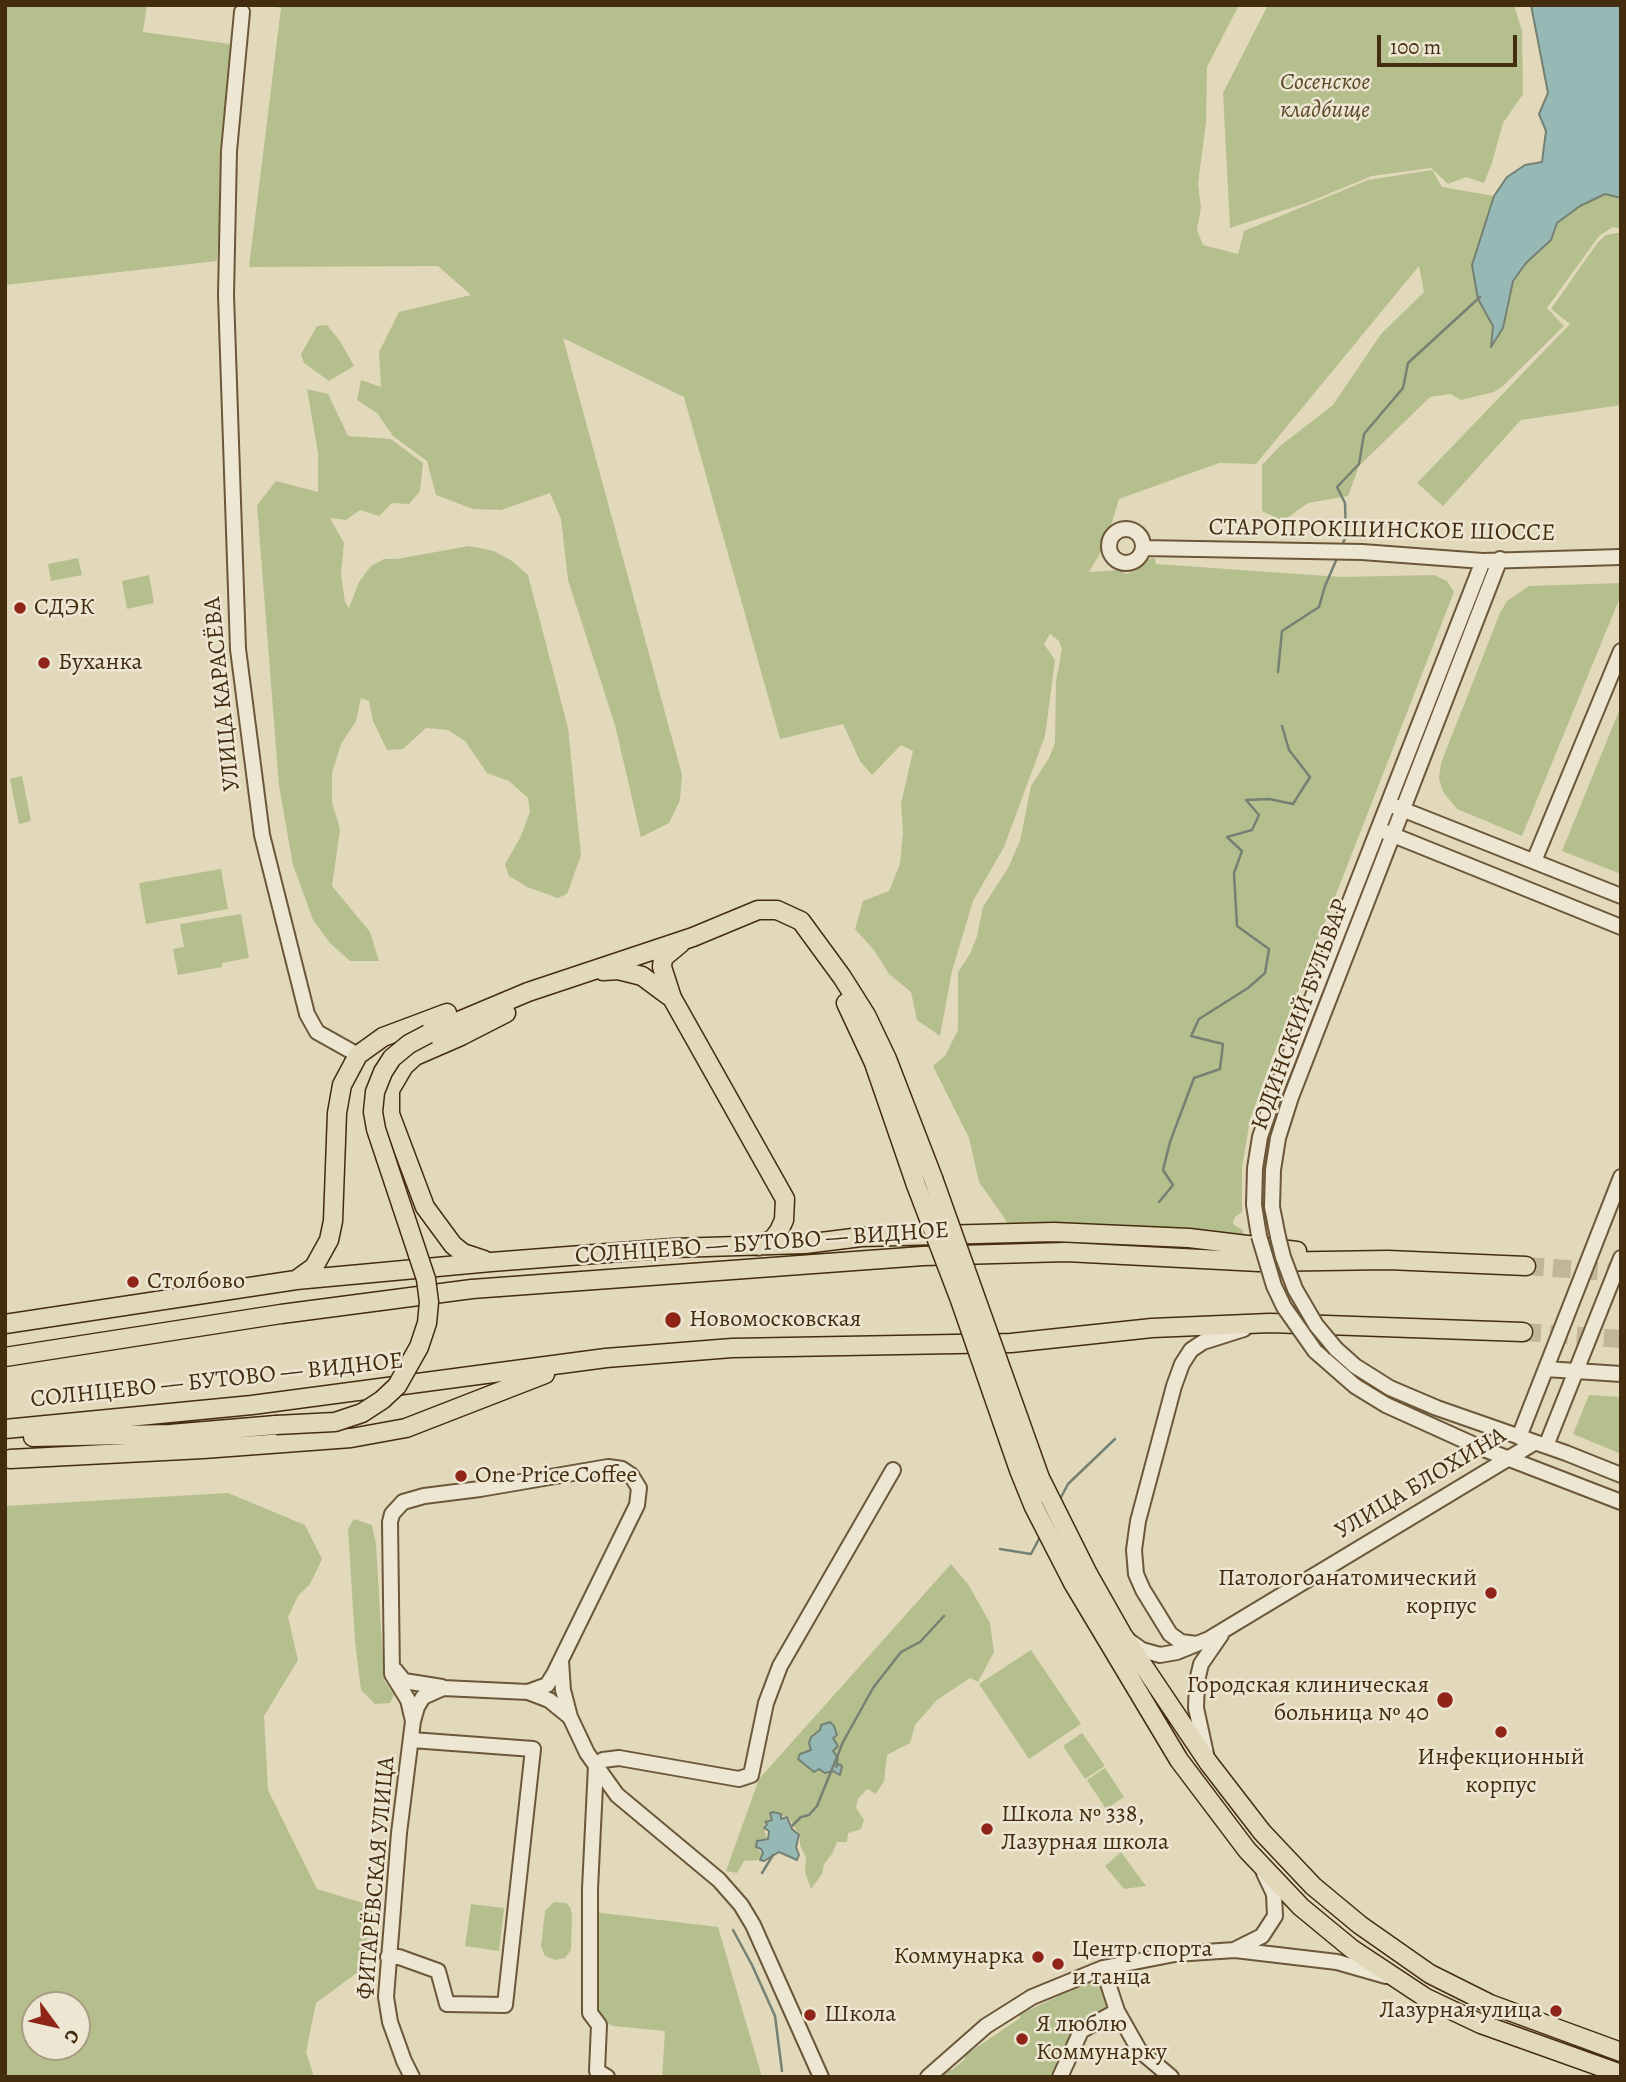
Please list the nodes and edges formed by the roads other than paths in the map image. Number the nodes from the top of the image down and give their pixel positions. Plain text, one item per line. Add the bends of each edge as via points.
1 (242, 12) dead end
2 (1143, 548) dead end
3 (1621, 557) edge
4 (1500, 559) junction
5 (1483, 561) junction
6 (1621, 651) edge
7 (1395, 807) junction
8 (1385, 832) junction
9 (1534, 861) junction
10 (1621, 896) edge
11 (1621, 927) edge
12 (686, 939) junction
13 (578, 974) junction
14 (528, 992) junction
15 (672, 998) junction
16 (358, 1055) junction
17 (1621, 1177) edge
18 (758, 1247) junction
19 (1621, 1258) edge
20 (1388, 1261) junction
21 (491, 1262) junction
22 (1526, 1266) tunnel mouth
23 (296, 1280) junction
24 (1270, 1323) junction
25 (5, 1324) edge
26 (1523, 1332) tunnel mouth
27 (5, 1357) edge
28 (606, 1358) junction
29 (1546, 1369) junction
30 (1576, 1371) junction
31 (1621, 1374) edge
32 (5, 1429) edge
33 (170, 1434) junction
34 (5, 1437) edge
35 (1519, 1437) junction
36 (1540, 1444) junction
37 (1508, 1458) junction
38 (8, 1459) edge
39 (893, 1470) dead end
40 (1621, 1475) edge
41 (1621, 1502) edge
42 (1080, 1578) junction
43 (1224, 1631) junction
44 (1122, 1634) junction
45 (1198, 1644) junction
46 (390, 1658) junction
47 (561, 1660) junction
48 (443, 1688) junction
49 (528, 1692) junction
50 (570, 1717) junction
51 (413, 1721) junction
52 (412, 1740) junction
53 (1208, 1762) junction
54 (596, 1765) junction
55 (1259, 1865) junction
56 (1235, 1950) junction
57 (388, 1957) junction
58 (1103, 1968) junction
59 (1396, 1980) junction
60 (1116, 2011) junction
61 (1621, 2052) edge
62 (1621, 2074) edge
63 (412, 2077) edge
64 (607, 2077) edge
65 (821, 2077) edge
66 (928, 2077) edge
67 (1060, 2077) edge
68 (1171, 2077) edge

1 - 16 street, УЛИЦА КАРАСЁВА via 229,151 226,295 237,649 262,835 310,1023 325,1038
2 - 5 street, СТАРОПРОКШИНСКОЕ ШОССЕ via 1362,552
3 - 4 street, СТАРОПРОКШИНСКОЕ ШОССЕ
4 - 5 street, СТАРОПРОКШИНСКОЕ ШОССЕ
4 - 7 street, ЮДИНСКИЙ БУЛЬВАР
5 - 7 street, ЮДИНСКИЙ БУЛЬВАР
6 - 9 street
7 - 8 street, ЮДИНСКИЙ БУЛЬВАР
7 - 9 street
8 - 11 street
8 - 35 street, ЮДИНСКИЙ БУЛЬВАР, bridge via 1278,1138 1272,1207 1278,1237 1295,1289 1316,1325 1355,1366 1390,1388
8 - 37 street, ЮДИНСКИЙ БУЛЬВАР, bridge via 1260,1137 1254,1205 1259,1236 1284,1307 1315,1351 1355,1386 1386,1405
9 - 10 street
12 - 13 main road
12 - 15 main road via 663,958
12 - 42 main road, bridge via 758,910 777,910 802,921 842,977 887,1059 925,1182
13 - 14 main road
13 - 15 main road via 631,972
13 - 21 main road via 415,1056 390,1090 390,1114 425,1207 453,1245
14 - 16 main road via 454,1011 383,1037
14 - 33 main road, bridge via 409,1044 388,1065 375,1092 376,1129 426,1279 429,1302 419,1347 397,1386 362,1413 335,1422
15 - 18 main road via 785,1199 779,1231
16 - 23 main road via 342,1085 337,1113 329,1240 314,1267
17 - 29 street
18 - 20 main road via 861,1237 1054,1232 1189,1238
18 - 21 main road via 673,1248
19 - 30 street
20 - 22 main road, СОЛНЦЕВО — БУТОВО — ВИДНОЕ
20 - 27 main road, СОЛНЦЕВО — БУТОВО — ВИДНОЕ via 1259,1262 1066,1252 923,1256 472,1289
21 - 23 main road
23 - 25 main road
24 - 26 main road, СОЛНЦЕВО — БУТОВО — ВИДНОЕ
24 - 28 main road, СОЛНЦЕВО — БУТОВО — ВИДНОЕ via 1152,1328 1011,1343 732,1348
24 - 45 street via 1203,1342 1191,1350 1174,1386 1138,1521 1134,1549 1143,1590 1170,1634 1181,1642
28 - 32 main road, СОЛНЦЕВО — БУТОВО — ВИДНОЕ via 251,1405
28 - 38 main road via 536,1376 406,1427 351,1438
29 - 30 street
29 - 35 street
30 - 31 street
30 - 36 street
33 - 34 main road
33 - 38 main road
35 - 36 street, ЮДИНСКИЙ БУЛЬВАР
36 - 37 street, УЛИЦА БЛОХИНА
36 - 40 street, ЮДИНСКИЙ БУЛЬВАР
37 - 41 street
37 - 43 street, УЛИЦА БЛОХИНА
39 - 54 street via 780,1665 766,1703 751,1775 739,1779 619,1758
42 - 44 main road
42 - 55 main road via 1179,1760
43 - 45 street, УЛИЦА БЛОХИНА
43 - 53 street via 1209,1649 1197,1681 1196,1708
44 - 45 street, УЛИЦА БЛОХИНА via 1142,1650 1160,1655
44 - 53 main road
46 - 47 street via 390,1522 399,1504 590,1469 622,1469 638,1485 637,1505
46 - 48 street via 404,1681
46 - 51 street via 392,1674 408,1700
47 - 49 street via 547,1685
47 - 50 street
48 - 49 street
48 - 51 street via 423,1697
49 - 50 street via 549,1700
50 - 54 street
51 - 52 street, ФИТАРЁВСКАЯ УЛИЦА
52 - 57 street, ФИТАРЁВСКАЯ УЛИЦА
52 - 57 street via 533,1749 505,2005 447,2004 438,1971
53 - 61 main road via 1297,1871 1396,1951 1490,2004
54 - 64 street via 590,2013 599,2025 597,2071
54 - 65 street via 617,1795 719,1880 741,1905
55 - 56 street via 1274,1894 1275,1916 1262,1936
55 - 59 main road via 1312,1916
56 - 58 street via 1175,1954
56 - 59 street via 1337,1962
57 - 63 street, ФИТАРЁВСКАЯ УЛИЦА via 387,2011
58 - 60 street
58 - 66 street via 1032,1997 986,2026
59 - 62 main road via 1481,2024
60 - 67 street via 1081,2031
60 - 68 street via 1139,2050

